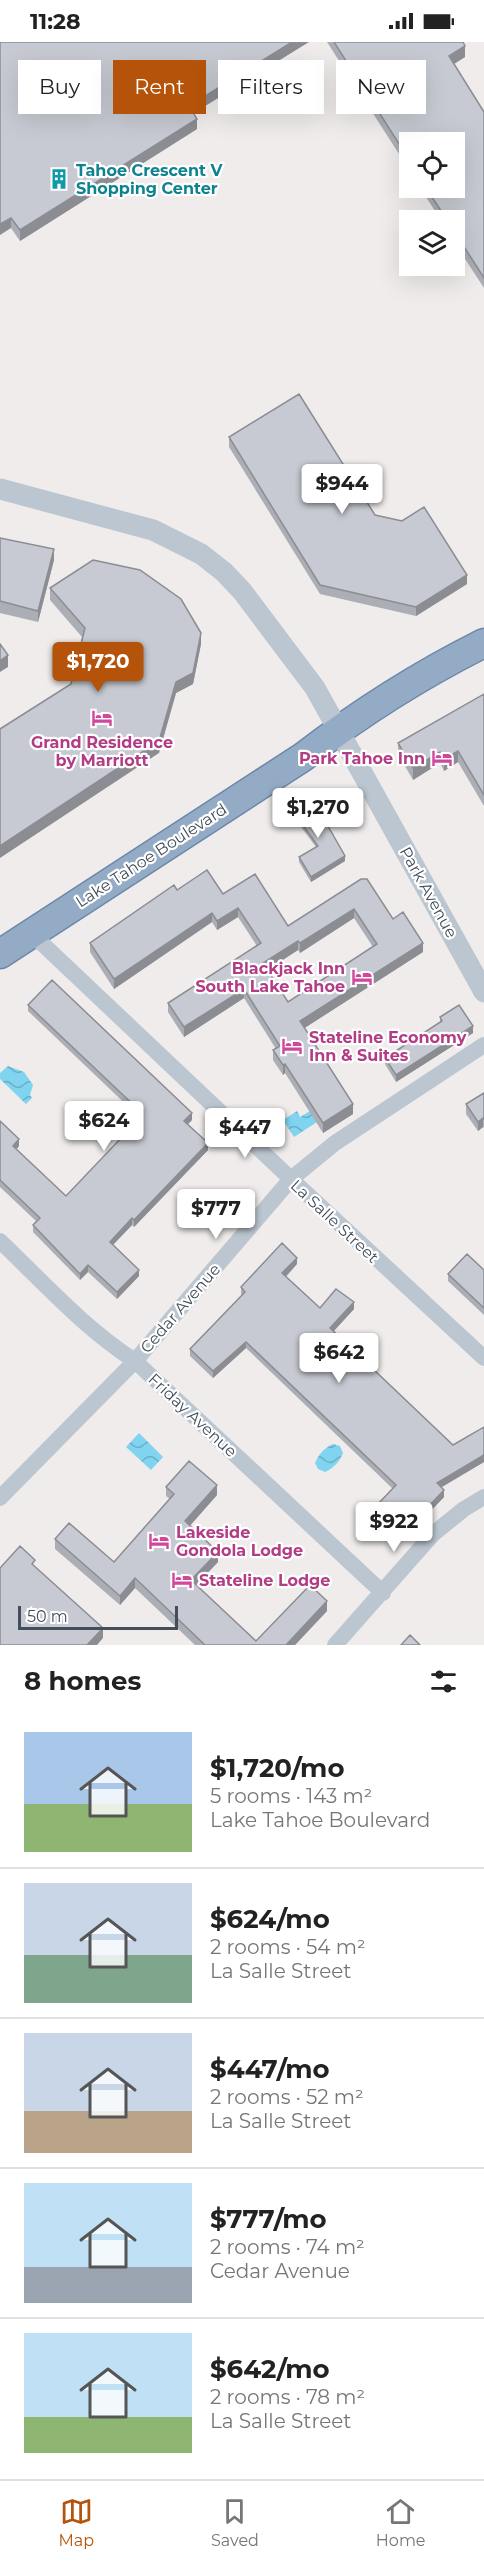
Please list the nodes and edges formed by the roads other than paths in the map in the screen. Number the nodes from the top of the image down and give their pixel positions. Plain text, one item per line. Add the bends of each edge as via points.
1 (0, 489) edge
2 (484, 643) edge
3 (338, 730) junction
4 (31, 933) junction
5 (0, 954) edge
6 (484, 992) edge
7 (484, 1045) edge
8 (291, 1179) junction
9 (0, 1241) edge
10 (484, 1358) edge
11 (135, 1362) junction
12 (484, 1497) edge
13 (0, 1498) edge
14 (383, 1593) junction
15 (335, 1645) edge

1 - 3 street, Park Avenue via 153,530 201,554 224,572 256,610 315,688
2 - 3 highway, Lake Tahoe Boulevard via 406,685
3 - 4 highway, Lake Tahoe Boulevard via 303,757
3 - 6 street, Park Avenue
4 - 5 highway, Lake Tahoe Boulevard
4 - 8 street, La Salle Street
7 - 8 street, Cedar Avenue via 335,1143
8 - 10 street, La Salle Street
8 - 11 street, Cedar Avenue
9 - 11 street, Friday Avenue via 106,1342
11 - 13 street, Cedar Avenue
11 - 14 street, Friday Avenue
12 - 14 street via 433,1534
14 - 15 street

